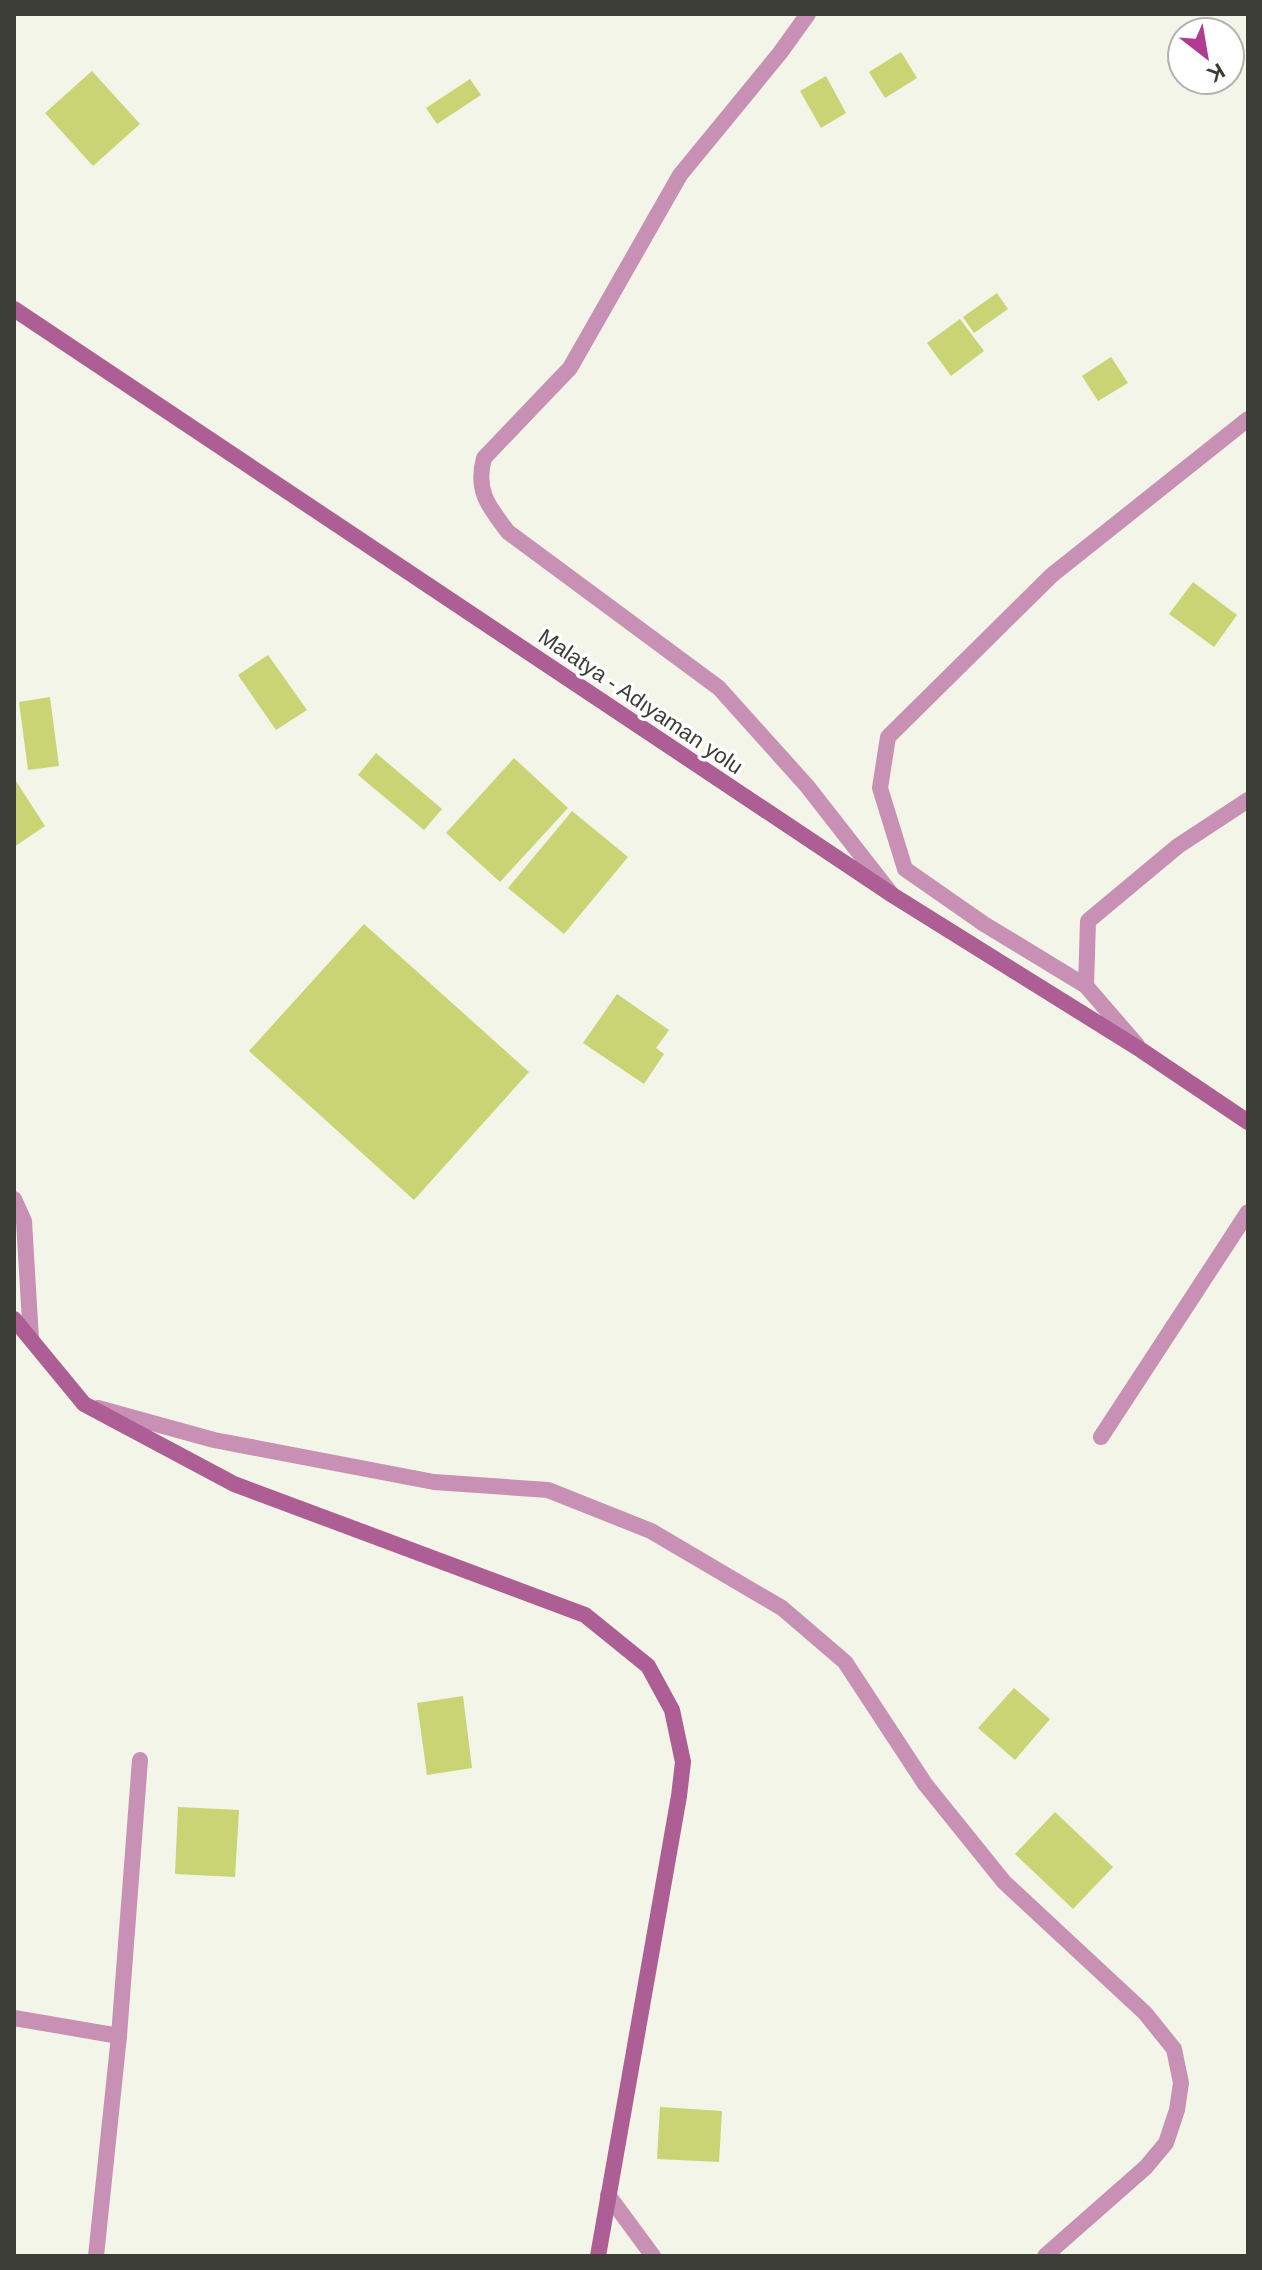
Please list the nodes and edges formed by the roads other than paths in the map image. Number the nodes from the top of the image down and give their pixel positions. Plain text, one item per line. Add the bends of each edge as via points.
1 (808, 14) edge
2 (14, 309) edge
3 (1248, 419) edge
4 (1248, 800) edge
5 (894, 896) junction
6 (1086, 986) junction
7 (1141, 1050) junction
8 (1248, 1122) edge
9 (14, 1199) edge
10 (1248, 1212) edge
11 (14, 1319) edge
12 (31, 1339) junction
13 (84, 1404) junction
14 (1101, 1437) dead end
15 (140, 1760) dead end
16 (14, 2018) edge
17 (119, 2036) junction
18 (608, 2195) junction
19 (96, 2256) edge
20 (598, 2256) edge
21 (653, 2256) edge
22 (1045, 2256) edge

1 - 5 street via 680,175 570,368 484,458 479,475 482,492 508,532 719,688 807,786
2 - 5 main road, Malatya - Adıyaman yolu
3 - 6 street via 1052,575 888,737 880,788 905,869
4 - 6 street via 1178,846 1088,921
5 - 7 main road, Malatya - Adıyaman yolu
6 - 7 street
7 - 8 main road, Malatya - Adıyaman yolu
9 - 12 street via 24,1221
10 - 14 street
11 - 12 main road
12 - 13 main road
13 - 18 main road via 234,1484 585,1615 648,1666 672,1710 683,1762
13 - 22 street via 214,1440 434,1482 548,1490 664,1539 782,1608 845,1662 925,1784 1004,1882 1145,2013 1174,2049 1181,2083 1166,2143
15 - 17 street
16 - 17 street
17 - 19 street
18 - 20 main road
18 - 21 street

